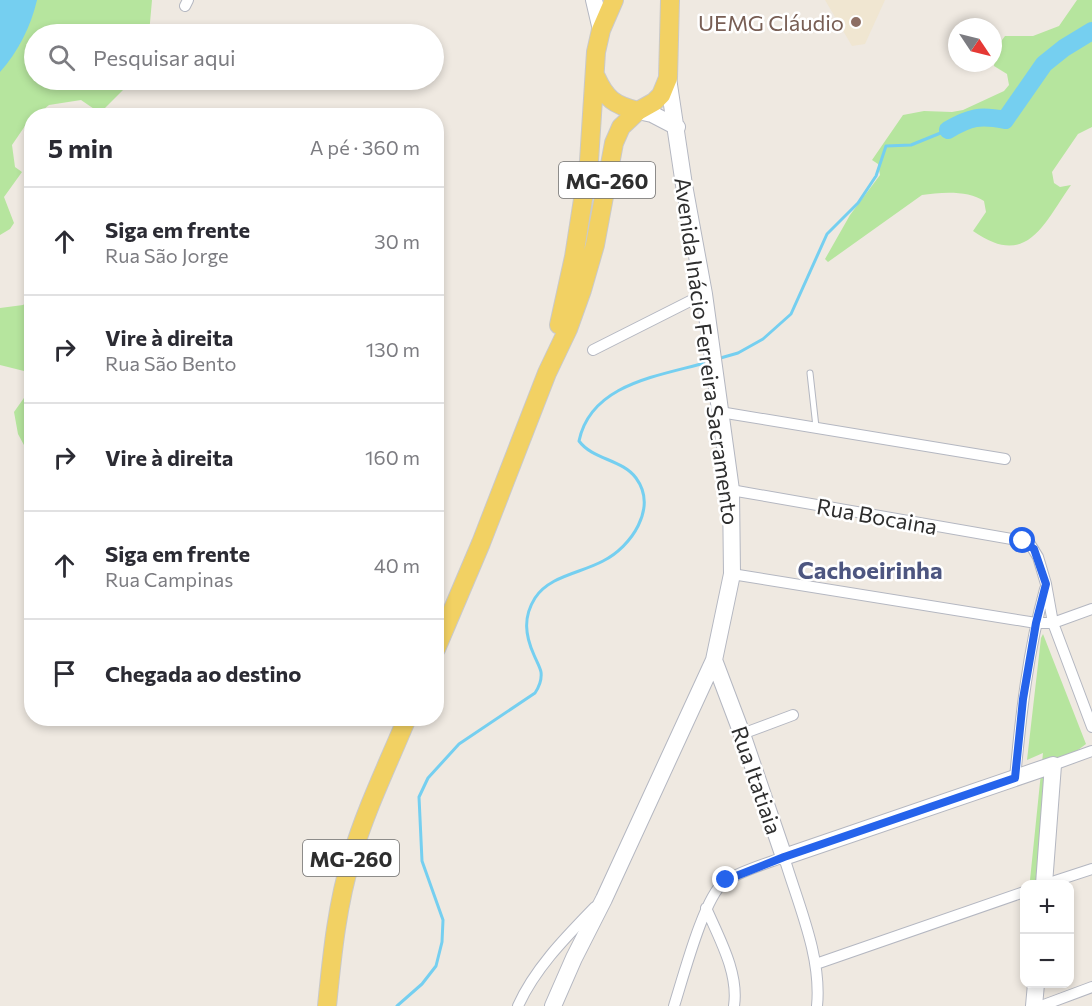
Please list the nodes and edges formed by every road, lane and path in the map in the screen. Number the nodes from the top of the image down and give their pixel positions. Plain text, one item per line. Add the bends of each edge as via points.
1 (594, 0) edge
2 (614, 0) edge
3 (669, 1) edge
4 (601, 30) junction
5 (596, 77) junction
6 (668, 78) junction
7 (638, 111) junction
8 (677, 127) junction
9 (704, 294) junction
10 (593, 350) dead end
11 (547, 373) junction
12 (810, 373) dead end
13 (720, 412) junction
14 (816, 429) junction
15 (1005, 459) dead end
16 (731, 490) junction
17 (732, 574) junction
18 (1046, 584) junction
19 (1092, 609) edge
20 (1036, 623) junction
21 (1053, 623) junction
22 (444, 631) edge
23 (714, 660) junction
24 (793, 715) dead end
25 (404, 726) edge
26 (1092, 727) edge
27 (742, 734) junction
28 (1092, 751) edge
29 (1053, 765) junction
30 (1015, 778) junction
31 (784, 857) junction
32 (1092, 869) edge
33 (1045, 880) edge
34 (1060, 880) edge
35 (1020, 893) edge
36 (604, 899) junction
37 (706, 908) junction
38 (554, 952) junction
39 (574, 958) junction
40 (816, 964) junction
41 (1092, 987) edge
42 (1037, 988) edge
43 (816, 1005) edge
44 (327, 1006) edge
45 (518, 1006) edge
46 (553, 1006) edge
47 (674, 1006) edge
48 (734, 1006) edge
49 (1042, 1006) edge

1 - 4 main road
2 - 4 main road, MG-260
3 - 6 main road
4 - 5 main road, MG-260
5 - 7 main road via 610,99
5 - 11 main road, MG-260 via 582,213
6 - 7 main road, MG-260 via 654,102
6 - 8 main road, Avenida Inácio Ferreira Sacramento
7 - 8 main road
7 - 11 main road, MG-260 via 621,127 614,143 592,256 568,330
8 - 9 main road, Avenida Inácio Ferreira Sacramento
9 - 10 street
9 - 13 main road, Avenida Inácio Ferreira Sacramento
11 - 22 main road, MG-260
12 - 14 lane
13 - 14 street
13 - 16 main road, Avenida Inácio Ferreira Sacramento
14 - 15 street
16 - 17 main road, Avenida Inácio Ferreira Sacramento
16 - 18 street, Rua Bocaina via 1023,541 1034,549
17 - 20 street
17 - 23 main road, Avenida Inácio Ferreira Sacramento
18 - 20 street
18 - 21 street
19 - 21 street
20 - 21 street
20 - 30 street
21 - 26 street
23 - 27 main road, Rua Itatiaia
23 - 36 main road, Avenida Inácio Ferreira Sacramento
24 - 27 street
25 - 44 main road, MG-260 via 352,856 341,899
27 - 31 main road, Rua Itatiaia
28 - 29 street
29 - 30 main road
29 - 33 main road
30 - 31 main road
31 - 37 street via 726,880 716,888
31 - 40 street, Rua Itatiaia
32 - 34 street
35 - 40 street
36 - 38 street
36 - 39 main road, Avenida Inácio Ferreira Sacramento
37 - 47 street
37 - 48 street via 732,975
38 - 39 street
38 - 45 street via 537,972
39 - 46 main road, Avenida Inácio Ferreira Sacramento
40 - 43 street, Rua Itatiaia
41 - 49 street
42 - 49 main road

